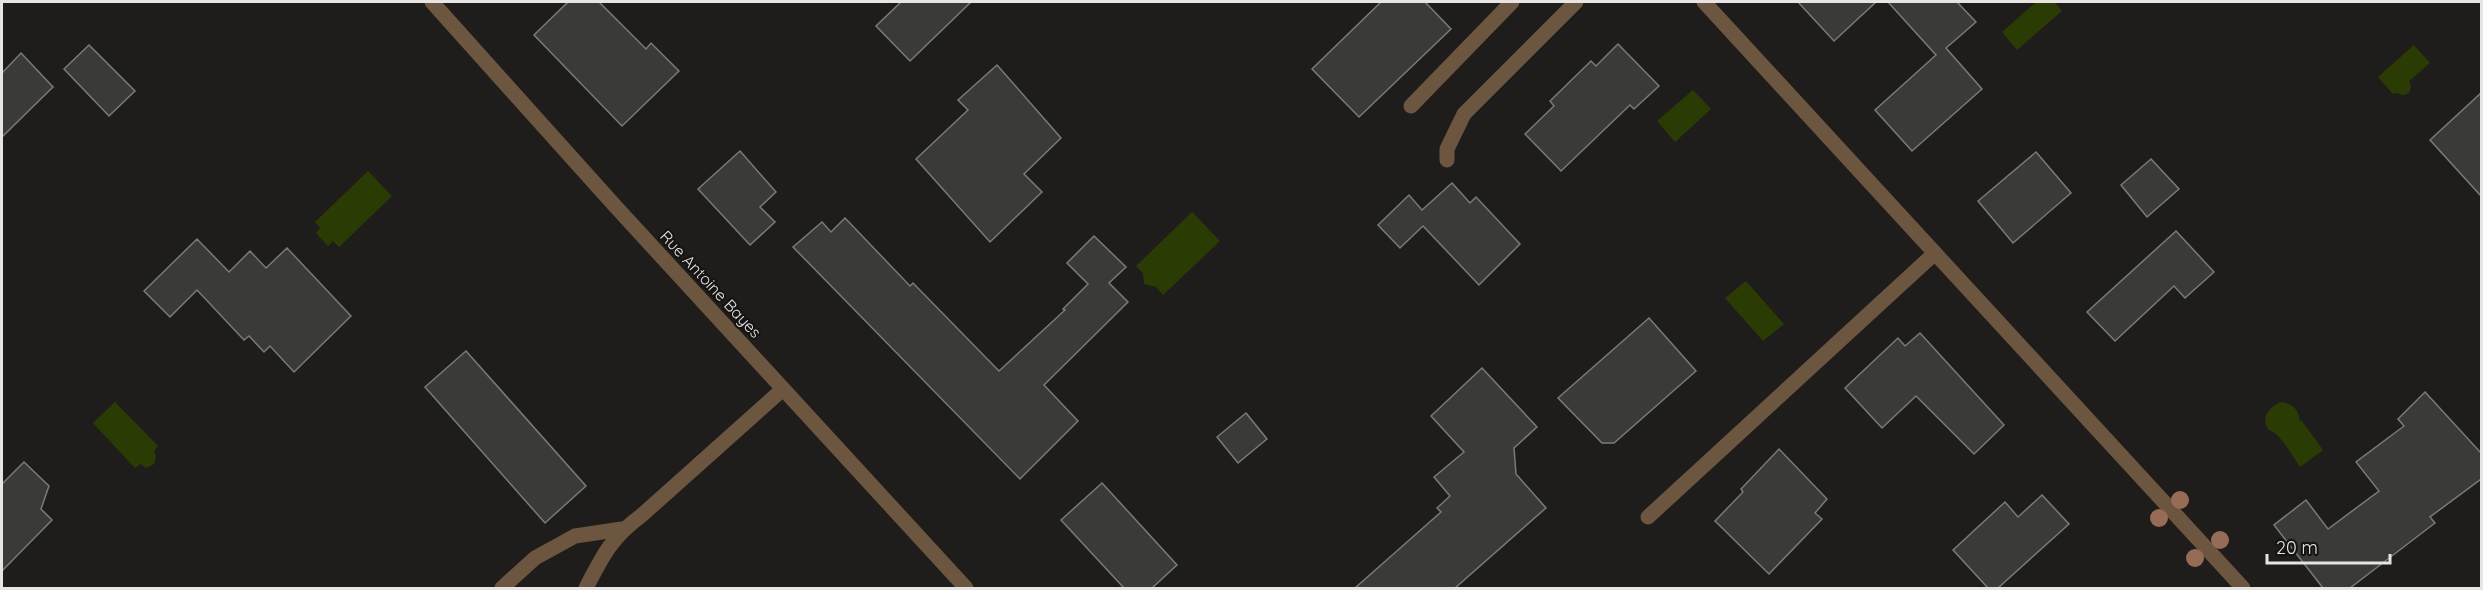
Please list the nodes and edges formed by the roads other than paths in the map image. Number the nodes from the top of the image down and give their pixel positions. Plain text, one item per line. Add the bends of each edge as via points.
1 (432, 2) edge
2 (1512, 2) edge
3 (1576, 2) edge
4 (1704, 2) edge
5 (1411, 106) dead end
6 (1447, 160) dead end
7 (1935, 253) junction
8 (783, 389) junction
9 (1648, 518) dead end
10 (622, 530) junction
11 (502, 588) edge
12 (586, 588) edge
13 (966, 588) edge
14 (2243, 588) edge

1 - 8 street, Rue Antoine Bayes
2 - 5 street
3 - 6 street via 1464,114 1447,149
4 - 7 street
7 - 9 street
7 - 14 street
8 - 10 street
8 - 13 street, Rue Antoine Bayes
10 - 11 street via 574,536 535,558
10 - 12 street via 604,552

